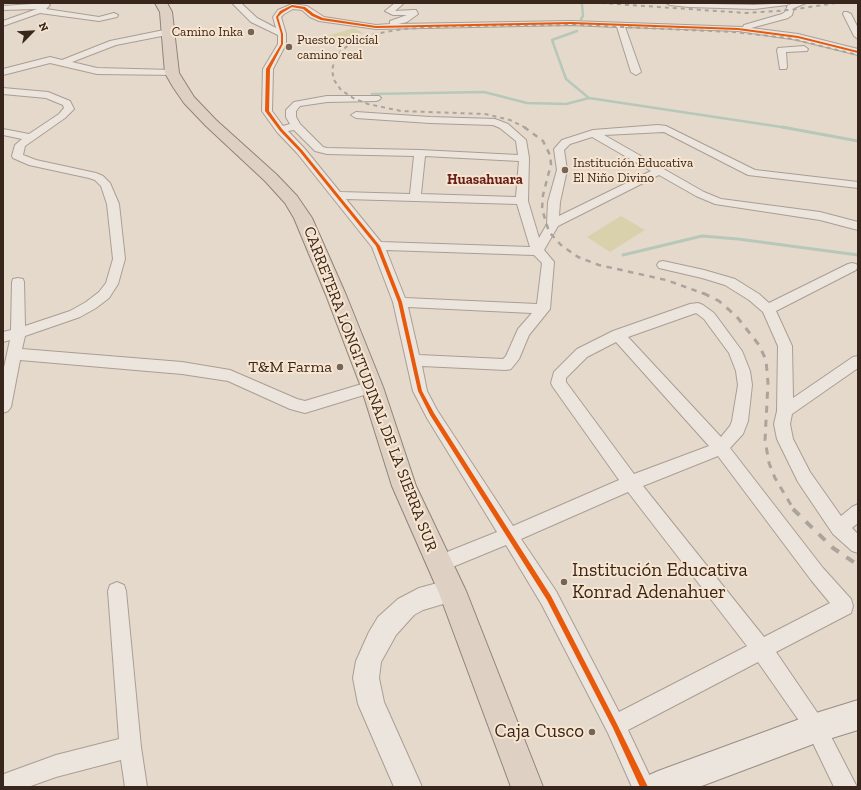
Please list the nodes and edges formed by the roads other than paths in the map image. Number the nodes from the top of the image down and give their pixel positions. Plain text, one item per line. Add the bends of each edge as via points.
1 (161, 3) edge
2 (226, 3) edge
3 (236, 3) edge
4 (400, 3) edge
5 (670, 3) edge
6 (787, 3) edge
7 (802, 3) edge
8 (313, 4) dead end
9 (752, 5) edge
10 (44, 6) edge
11 (292, 6) junction
12 (3, 8) edge
13 (847, 14) dead end
14 (114, 15) dead end
15 (3, 24) edge
16 (264, 26) junction
17 (383, 27) junction
18 (598, 27) dead end
19 (615, 27) junction
20 (738, 30) junction
21 (169, 32) junction
22 (767, 32) junction
23 (282, 34) junction
24 (858, 36) edge
25 (779, 41) junction
26 (858, 52) edge
27 (65, 62) junction
28 (783, 67) dead end
29 (3, 72) edge
30 (636, 72) dead end
31 (172, 73) junction
32 (3, 91) edge
33 (376, 98) dead end
34 (356, 115) dead end
35 (296, 126) junction
36 (281, 130) junction
37 (3, 132) edge
38 (593, 133) junction
39 (30, 137) junction
40 (420, 153) junction
41 (524, 158) junction
42 (659, 171) junction
43 (858, 185) edge
44 (338, 195) junction
45 (415, 196) junction
46 (522, 201) junction
47 (553, 224) junction
48 (858, 226) edge
49 (378, 246) junction
50 (537, 251) junction
51 (663, 266) dead end
52 (852, 267) dead end
53 (18, 282) dead end
54 (400, 302) junction
55 (543, 308) junction
56 (768, 309) junction
57 (18, 334) junction
58 (618, 335) junction
59 (3, 337) edge
60 (14, 354) junction
61 (412, 360) junction
62 (858, 361) edge
63 (372, 387) junction
64 (3, 407) edge
65 (785, 411) junction
66 (721, 448) junction
67 (631, 483) junction
68 (858, 512) edge
69 (839, 528) junction
70 (508, 536) junction
71 (858, 545) edge
72 (438, 564) junction
73 (117, 591) dead end
74 (452, 591) junction
75 (851, 605) edge
76 (762, 650) junction
77 (858, 715) edge
78 (615, 726) junction
79 (816, 728) junction
80 (130, 747) junction
81 (692, 781) edge
82 (12, 782) dead end
83 (136, 787) edge
84 (408, 787) edge
85 (527, 787) edge
86 (644, 787) edge
87 (658, 787) edge
88 (846, 787) edge

1 - 21 highway, CARRETERA LONGITUDINAL DE LA SIERRA SUR via 166,12
2 - 16 street via 241,19 250,24
3 - 16 street
4 - 17 street via 389,11 414,14
5 - 9 street
6 - 9 street
7 - 20 street via 791,7 785,16
8 - 11 street
10 - 12 street
10 - 14 street via 99,19
10 - 15 street
11 - 17 street via 304,8 322,19
11 - 23 street via 277,17
13 - 24 street
16 - 23 street
17 - 19 street via 553,23
18 - 19 street
19 - 20 street
19 - 25 street via 734,33
19 - 30 street
20 - 22 street
21 - 27 street via 113,43
21 - 31 highway, CARRETERA LONGITUDINAL DE LA SIERRA SUR
22 - 25 street
22 - 26 street
23 - 36 street via 282,44 268,69 266,109
25 - 28 street via 808,50 781,50
27 - 29 street via 46,60
27 - 31 street via 101,71
31 - 63 highway, CARRETERA LONGITUDINAL DE LA SIERRA SUR via 194,104 271,178 303,218
32 - 39 street via 48,95 67,103 69,109 62,116
33 - 35 street via 327,99 297,104 291,110 291,117
34 - 41 street via 495,122 521,140
35 - 36 street
35 - 40 street via 322,150
36 - 44 street
37 - 39 street
38 - 42 street
38 - 43 street via 666,129 752,173
38 - 47 street via 566,142 559,149 562,170 554,202
39 - 57 street via 18,147 17,156 33,163 92,175 106,185 113,204 119,259 112,284 104,295 74,314
40 - 41 street
40 - 45 street
41 - 46 street
42 - 47 street
42 - 48 street via 719,202 820,216
44 - 45 street
44 - 49 street
45 - 46 street
46 - 50 street
47 - 50 street
49 - 50 street
49 - 54 street
50 - 55 street via 548,262
51 - 56 street via 730,282
52 - 56 street
53 - 57 street
54 - 55 street
54 - 61 street
55 - 61 street via 523,333 512,359 506,365
56 - 65 street via 785,346
57 - 59 street
57 - 60 street
58 - 66 street
58 - 66 street via 690,309 698,308 709,316 735,351 743,371 745,385 737,429
58 - 67 street via 575,357 559,376 558,383
60 - 63 street via 182,368 230,376 295,406 305,407
60 - 64 street
61 - 70 street via 420,391 432,414
62 - 65 street
63 - 72 highway, CARRETERA LONGITUDINAL DE LA SIERRA SUR via 404,486
65 - 69 street via 783,431 791,452 804,477
66 - 67 street
66 - 75 street via 817,574
67 - 70 street
67 - 76 street
68 - 69 street
69 - 71 street
70 - 72 street
70 - 78 street via 548,598
72 - 74 highway, CARRETERA LONGITUDINAL DE LA SIERRA SUR
73 - 80 street
74 - 84 street via 419,600 406,607 387,626 369,661 366,678 371,704
74 - 85 highway, CARRETERA LONGITUDINAL DE LA SIERRA SUR
75 - 76 street
76 - 78 street
76 - 79 street
77 - 79 main road
78 - 86 street
79 - 81 main road
79 - 88 street
80 - 82 street via 56,766
80 - 83 street
81 - 87 main road

